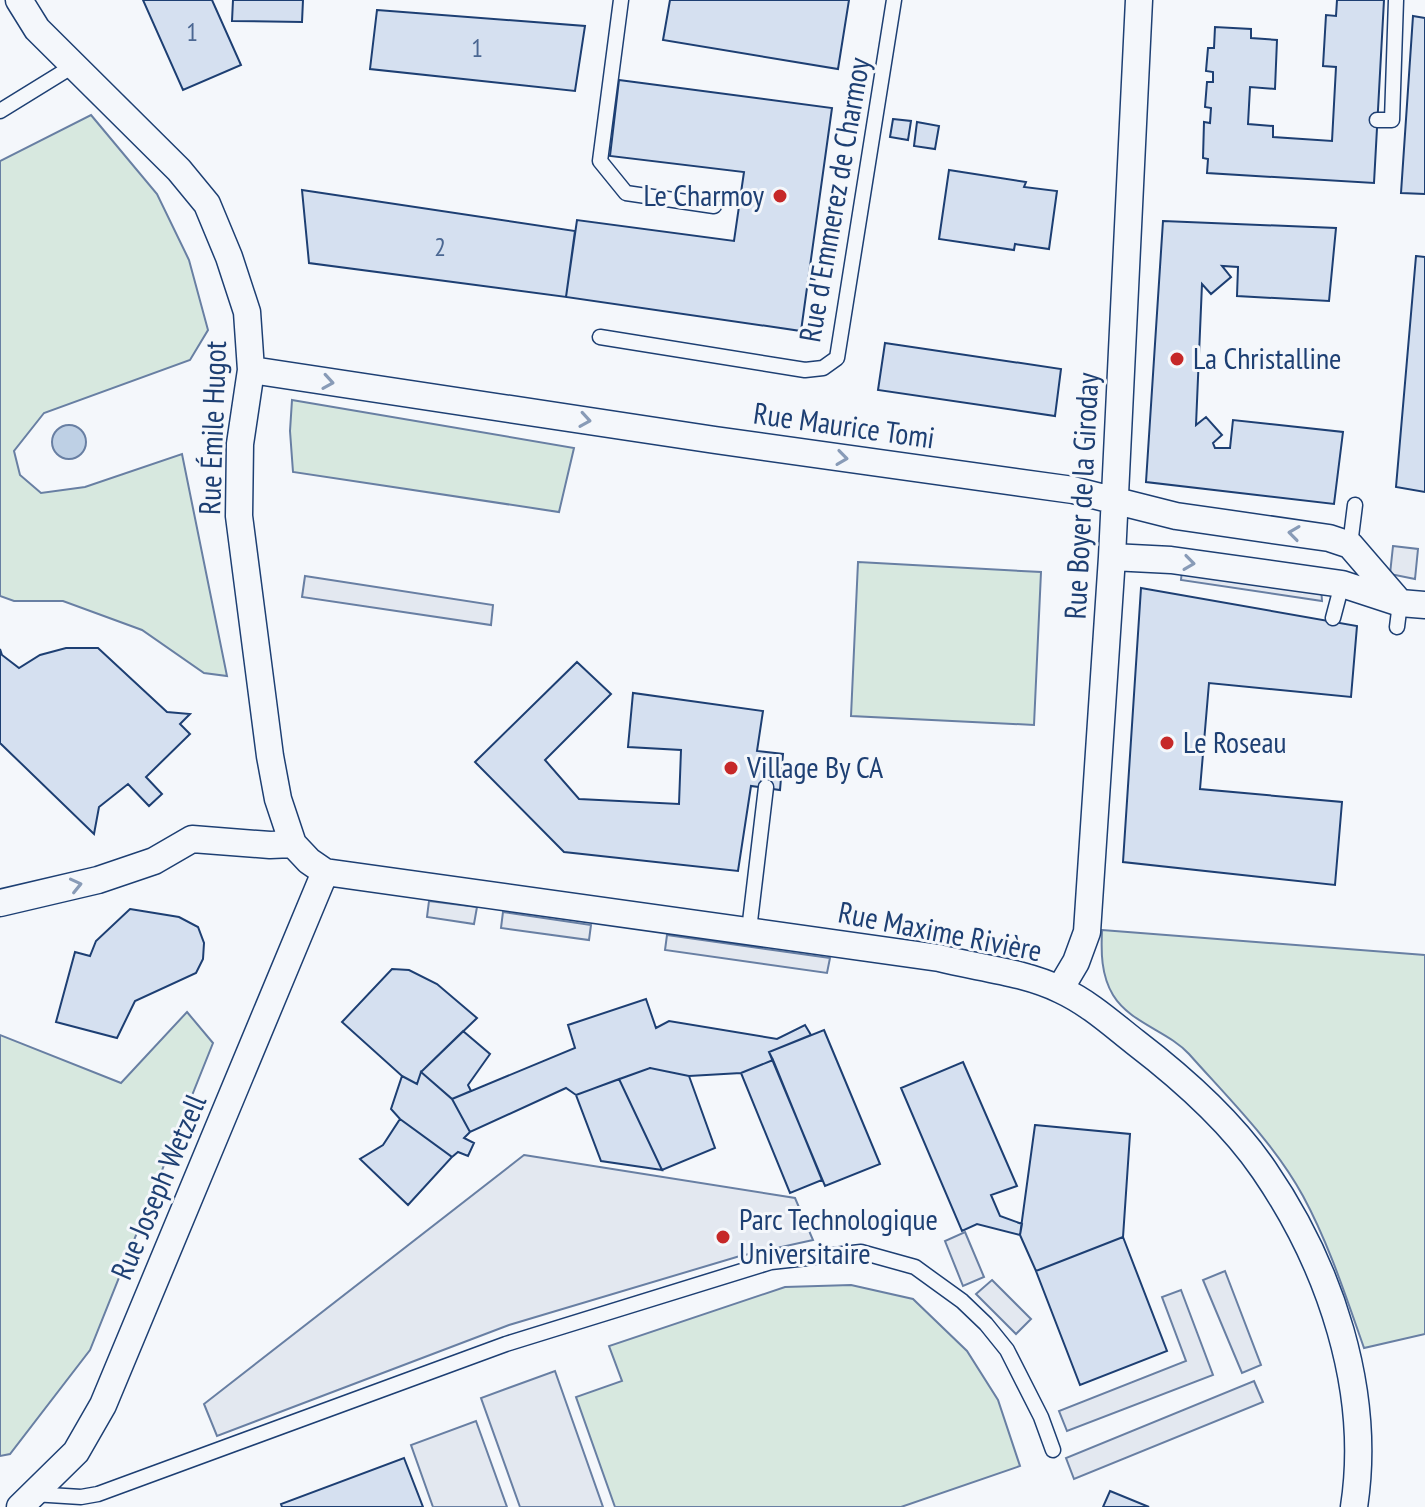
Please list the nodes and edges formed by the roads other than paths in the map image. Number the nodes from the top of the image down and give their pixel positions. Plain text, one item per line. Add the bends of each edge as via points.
1 (19, 0) edge
2 (621, 0) edge
3 (894, 0) edge
4 (1139, 0) edge
5 (1396, 0) edge
6 (73, 66) junction
7 (0, 111) edge
8 (1377, 120) dead end
9 (714, 206) dead end
10 (600, 337) dead end
11 (251, 370) junction
12 (1114, 502) junction
13 (1355, 505) dead end
14 (1350, 545) junction
15 (1112, 557) junction
16 (1342, 584) junction
17 (1407, 612) edge
18 (1333, 618) dead end
19 (766, 787) dead end
20 (293, 844) junction
21 (325, 872) junction
22 (0, 903) edge
23 (749, 930) junction
24 (1060, 989) junction
25 (1053, 1450) dead end
26 (26, 1501) edge
27 (1354, 1507) edge

1 - 6 street, Rue Émile Hugot via 37,29
2 - 9 lane via 600,161 626,193
3 - 10 lane, Rue d'Emmerez de Charmoy via 837,358 823,368 805,370
4 - 12 street, Rue Boyer de la Giroday
5 - 8 lane via 1392,120
6 - 7 lane
6 - 11 street, Rue Émile Hugot via 149,138 207,204 247,312
11 -> 12 street, Rue Maurice Tomi via 1073,490
11 - 20 street, Rue Émile Hugot via 240,444 239,516 270,756
14 -> 12 street, Rue Maurice Tomi
12 - 15 street, Rue Boyer de la Giroday
13 - 14 lane
14 - 17 street
15 -> 16 street
15 - 24 street, Rue Boyer de la Giroday via 1087,932
16 - 17 street
16 - 18 lane
19 - 23 lane
20 - 21 street, Rue Émile Hugot
22 -> 20 street via 98,880 154,861 192,839
21 - 23 street, Rue Maxime Rivière
21 - 26 street, Rue Joseph Wetzell via 103,1405 76,1452
23 - 24 street, Rue Maxime Rivière via 939,958
24 - 27 street, Rue Maxime Rivière via 1084,1002 1200,1097 1263,1168 1294,1218 1337,1314 1348,1364 1359,1458
25 - 26 lane via 1007,1350 986,1324 915,1267 861,1252 771,1262 518,1340 98,1494

